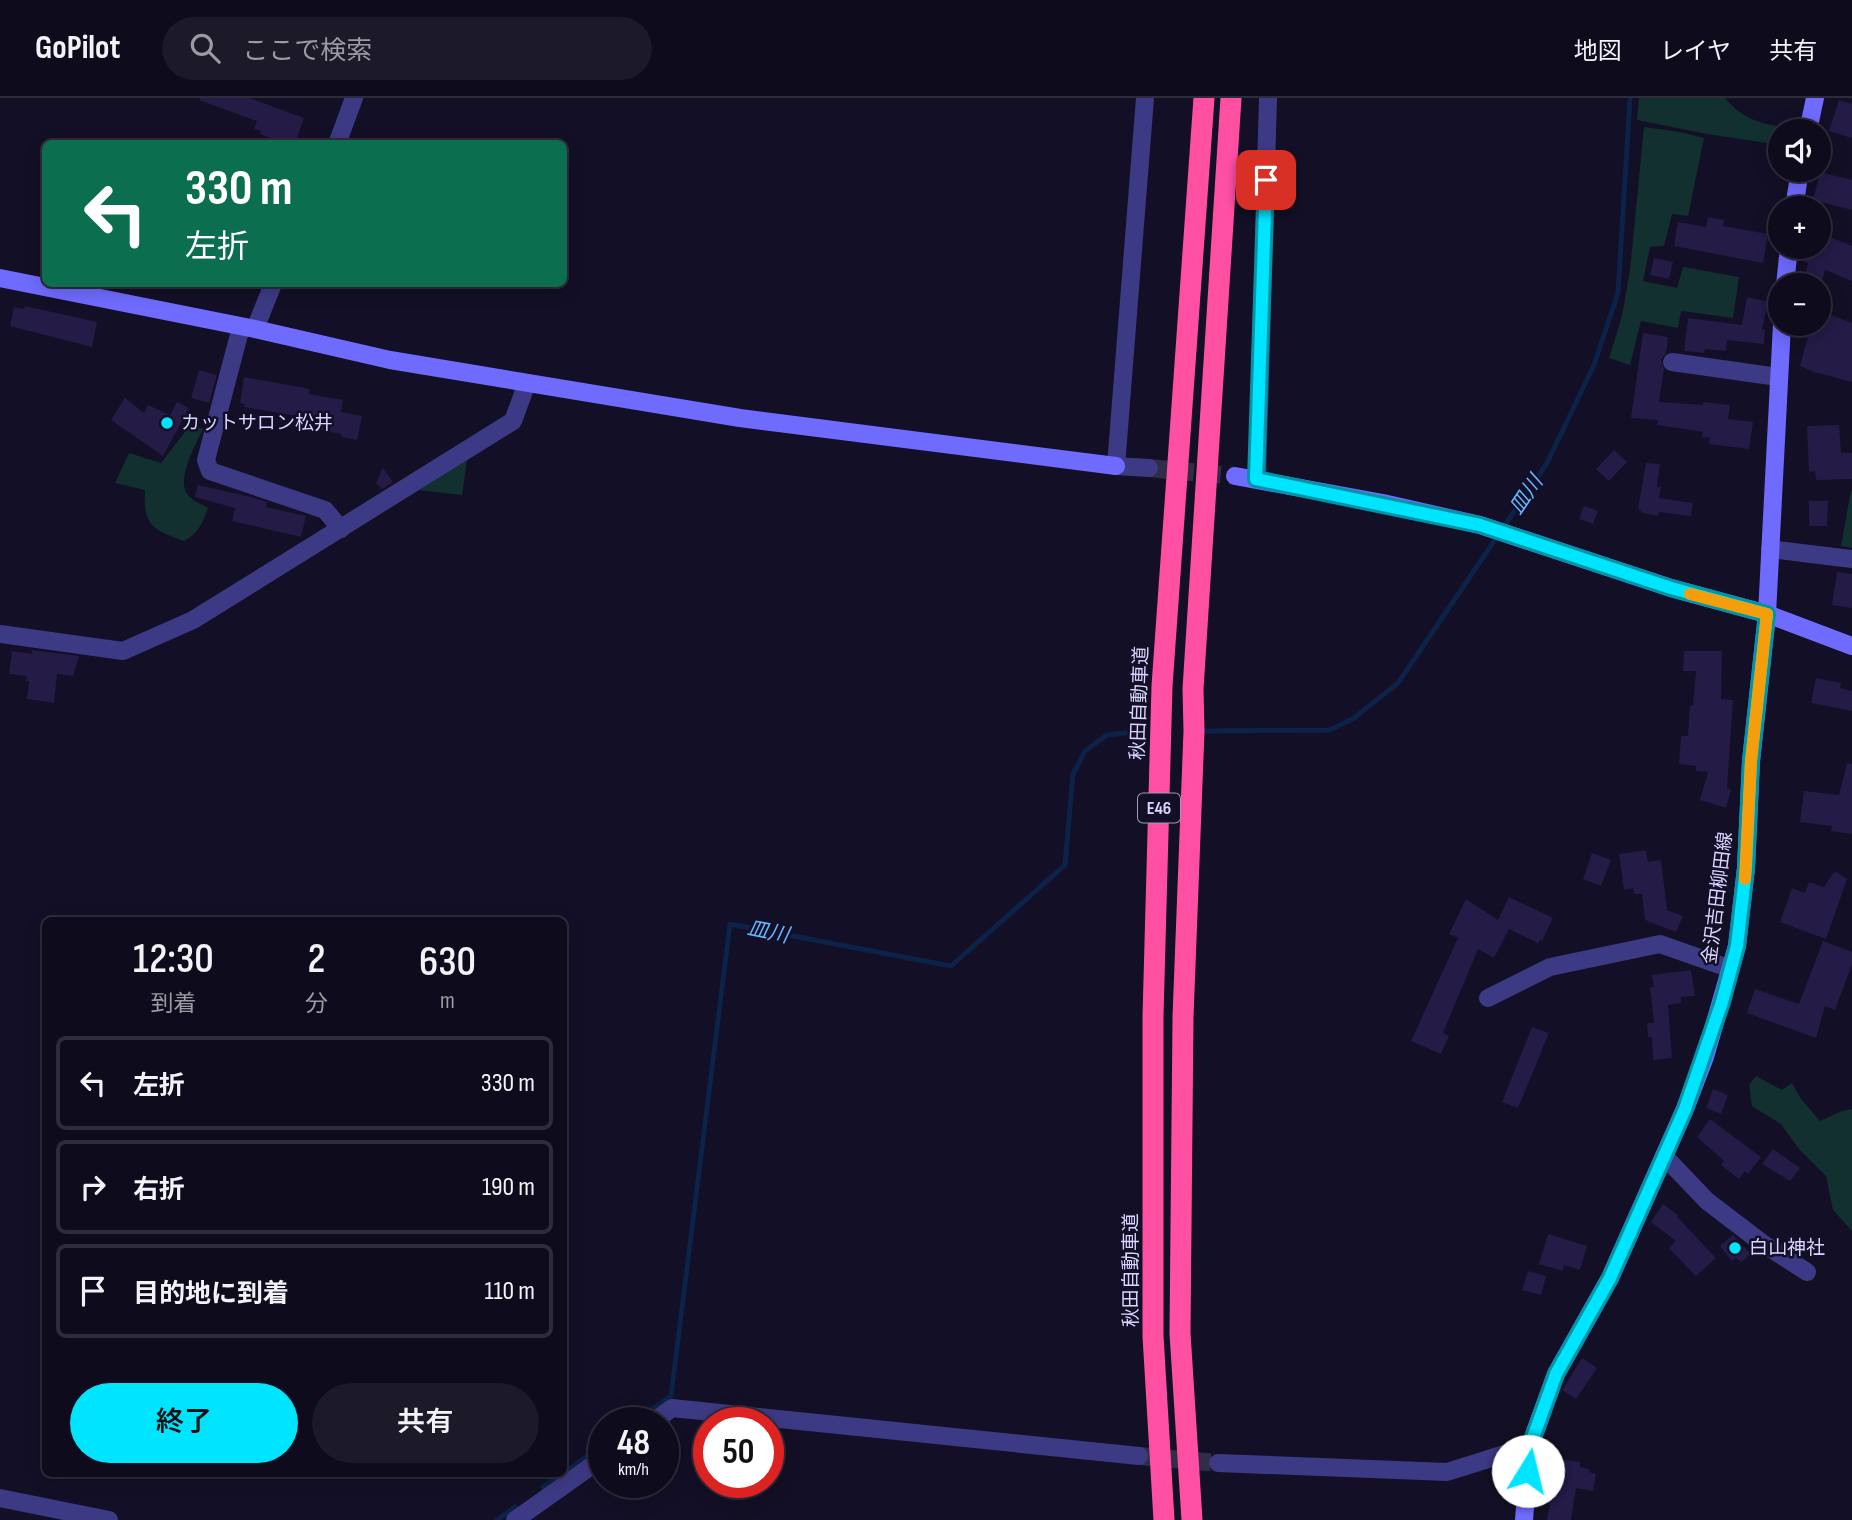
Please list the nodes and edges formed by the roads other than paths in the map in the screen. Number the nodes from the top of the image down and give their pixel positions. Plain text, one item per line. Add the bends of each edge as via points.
1 (354, 98) edge
2 (1145, 98) edge
3 (1204, 98) edge
4 (1231, 98) edge
5 (1268, 98) edge
6 (1815, 98) edge
7 (1811, 119) edge
8 (338, 140) edge
9 (0, 278) edge
10 (42, 286) edge
11 (45, 287) edge
12 (271, 287) edge
13 (248, 328) junction
14 (1781, 336) edge
15 (1672, 362) dead end
16 (1779, 377) junction
17 (527, 383) junction
18 (1116, 466) junction
19 (1149, 468) tunnel mouth
20 (1235, 476) tunnel mouth
21 (1256, 479) junction
22 (341, 529) junction
23 (1770, 549) junction
24 (1852, 559) edge
25 (1767, 614) junction
26 (0, 634) edge
27 (1852, 646) edge
28 (1731, 970) junction
29 (1488, 998) dead end
30 (1664, 1156) junction
31 (1807, 1272) dead end
32 (679, 1409) edge
33 (1530, 1446) junction
34 (1139, 1456) tunnel mouth
35 (1218, 1462) tunnel mouth
36 (588, 1468) edge
37 (0, 1498) edge
38 (109, 1520) edge
39 (515, 1520) edge
40 (1164, 1520) edge
41 (1192, 1520) edge
42 (1524, 1520) edge

1 - 8 street
2 - 18 street
3 - 40 highway, 秋田自動車道 / E46 via 1161,713 1153,1016 1153,1336
4 - 41 highway, E46 via 1193,689 1183,1017 1180,1334
5 - 21 street
6 - 7 street
9 - 10 street
11 - 13 street
12 - 13 street
13 - 17 street via 390,360
13 - 22 street via 206,460 211,471 325,510
14 - 16 street, 金沢吉田柳田線
15 - 16 street
16 - 23 street, 金沢吉田柳田線
17 - 18 street via 740,418
17 - 22 street via 513,421
18 - 19 street
20 - 21 street
21 - 25 street via 1480,525 1658,584
22 - 26 street via 193,620 123,651
23 - 24 street
23 - 25 street, 金沢吉田柳田線
25 - 27 street
25 - 28 street, 金沢吉田柳田線 via 1751,761 1746,868
28 - 29 street via 1660,944 1550,967
28 - 30 street, 金沢吉田柳田線 via 1705,1057
30 - 31 street via 1707,1201
30 - 33 street, 金沢吉田柳田線 via 1610,1278 1556,1374
32 - 34 street
33 - 35 street via 1447,1472
33 - 42 street, 金沢吉田柳田線
36 - 39 street
37 - 38 street

